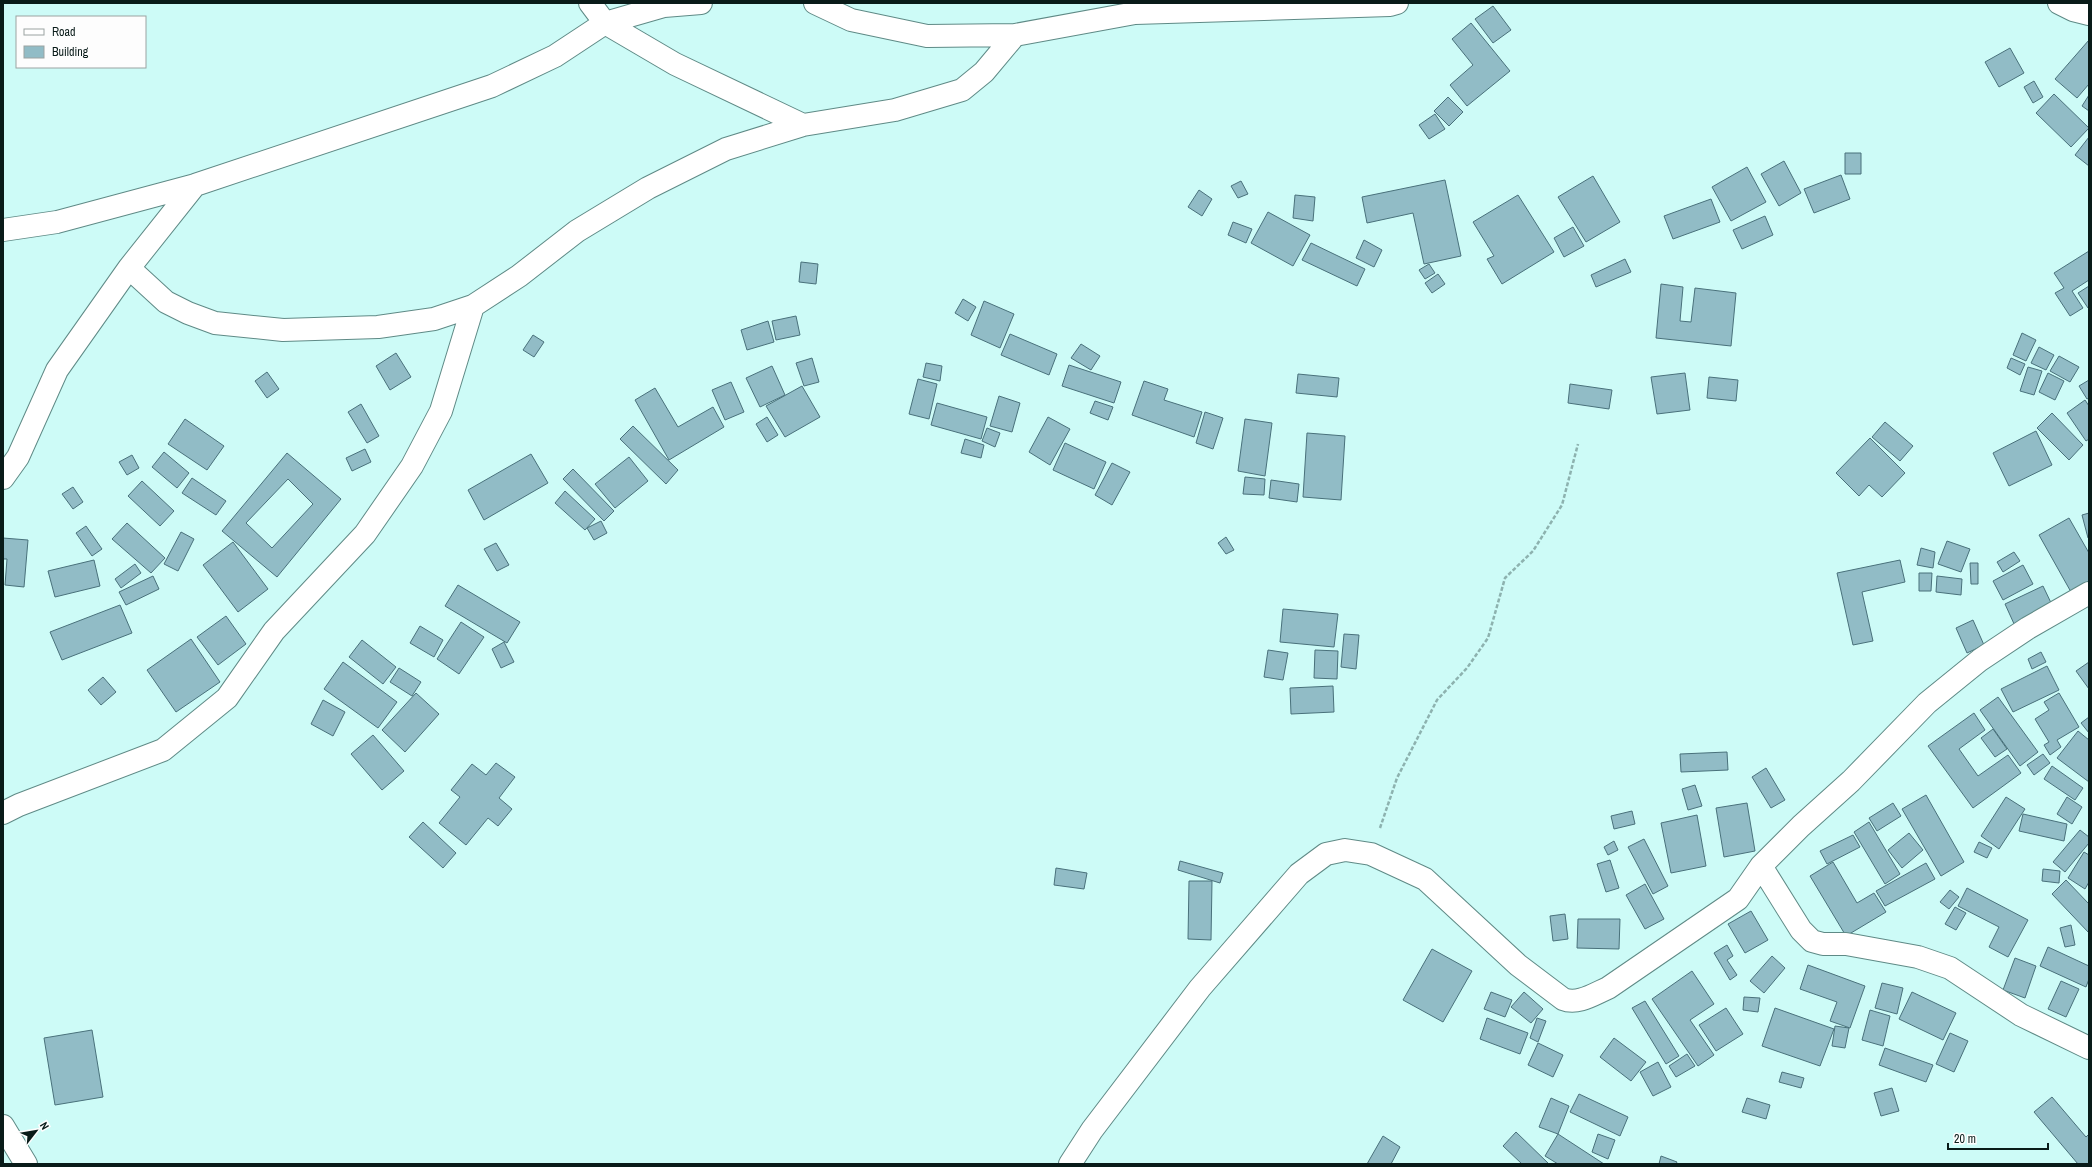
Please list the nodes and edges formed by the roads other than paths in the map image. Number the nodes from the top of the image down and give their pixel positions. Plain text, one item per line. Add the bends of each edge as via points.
1 (590, 3) edge
2 (701, 3) edge
3 (815, 3) edge
4 (1397, 3) edge
5 (2059, 3) edge
6 (2089, 14) edge
7 (605, 24) junction
8 (1015, 35) junction
9 (804, 125) junction
10 (195, 185) junction
11 (3, 230) edge
12 (129, 268) junction
13 (473, 306) junction
14 (3, 478) edge
15 (2089, 593) edge
16 (3, 813) edge
17 (1761, 866) junction
18 (2089, 1048) edge
19 (3, 1126) edge
20 (26, 1164) edge
21 (1070, 1164) edge

1 - 7 street
2 - 7 street via 664,6
3 - 8 street via 851,20 927,36
4 - 8 street via 1134,13
5 - 6 street
7 - 9 street via 676,64
7 - 10 street via 555,56 492,86
8 - 9 street via 984,72 962,90 895,110
9 - 13 street via 726,149 648,188 577,231
10 - 11 street via 57,222
10 - 12 street
12 - 13 street via 166,302 215,323 283,330 378,327 434,319
12 - 14 street via 57,370 18,457
13 - 16 street via 441,411 412,466 365,534 274,631 227,698 163,750
15 - 17 street via 1986,656 1927,703 1851,781
17 - 18 street via 1801,930 1812,941 1918,956 1950,968 2021,1015
17 - 21 street via 1738,899 1705,923 1608,988 1572,1003 1563,1000 1518,965 1425,879 1371,854 1345,850 1326,854 1298,874 1200,988 1092,1130
19 - 20 street

